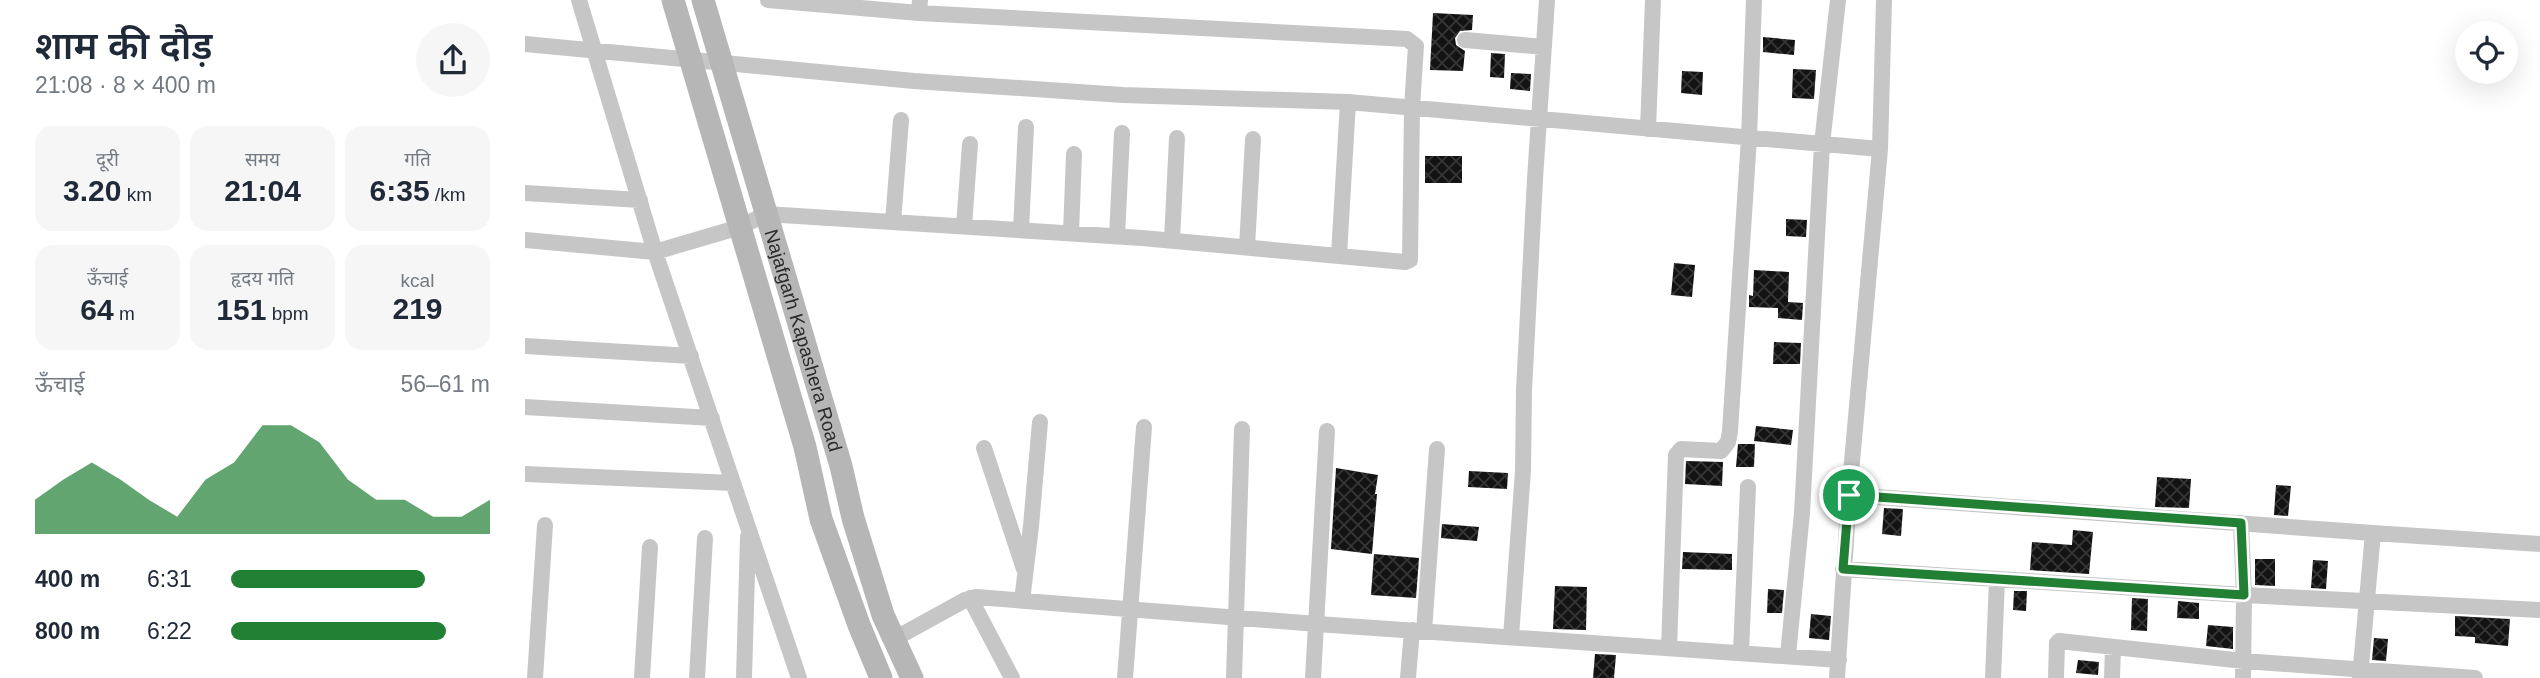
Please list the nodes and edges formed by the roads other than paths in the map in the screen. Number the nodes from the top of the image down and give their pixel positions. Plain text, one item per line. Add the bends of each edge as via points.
1 (579, 0) edge
2 (673, 0) edge
3 (703, 0) edge
4 (768, 0) edge
5 (1547, 0) edge
6 (1653, 0) edge
7 (1754, 0) edge
8 (1838, 0) edge
9 (1884, 0) edge
10 (919, 6) edge
11 (1465, 40) dead end
12 (525, 44) edge
13 (1544, 47) junction
14 (597, 52) junction
15 (691, 59) junction
16 (722, 62) junction
17 (1348, 102) junction
18 (1412, 107) junction
19 (1540, 118) junction
20 (901, 120) dead end
21 (1026, 127) dead end
22 (1647, 129) junction
23 (1122, 133) dead end
24 (1177, 138) dead end
25 (1749, 138) junction
26 (1253, 139) dead end
27 (970, 144) dead end
28 (1822, 144) junction
29 (1880, 149) junction
30 (1074, 154) dead end
31 (525, 193) edge
32 (640, 200) junction
33 (766, 214) junction
34 (893, 222) junction
35 (740, 226) junction
36 (964, 226) junction
37 (1021, 230) junction
38 (1071, 233) junction
39 (1118, 236) junction
40 (525, 240) edge
41 (1172, 240) junction
42 (1247, 247) junction
43 (655, 252) junction
44 (1339, 255) junction
45 (525, 346) edge
46 (691, 356) junction
47 (525, 408) edge
48 (712, 418) junction
49 (1040, 422) dead end
50 (1144, 427) dead end
51 (1242, 429) dead end
52 (1327, 431) dead end
53 (984, 448) dead end
54 (1437, 449) dead end
55 (525, 474) edge
56 (733, 483) junction
57 (1748, 487) dead end
58 (1849, 495) junction
59 (2241, 523) junction
60 (545, 524) dead end
61 (748, 526) junction
62 (2373, 533) junction
63 (705, 538) dead end
64 (2540, 544) edge
65 (650, 547) dead end
66 (1843, 569) junction
67 (1025, 572) junction
68 (1997, 579) junction
69 (2244, 595) junction
70 (970, 597) junction
71 (1022, 601) junction
72 (2366, 601) junction
73 (1131, 609) junction
74 (2540, 610) edge
75 (883, 615) junction
76 (1234, 618) junction
77 (1317, 624) junction
78 (859, 625) junction
79 (1418, 631) junction
80 (1511, 637) junction
81 (894, 639) junction
82 (1669, 648) junction
83 (2113, 648) junction
84 (1741, 652) junction
85 (1788, 655) junction
86 (1839, 660) junction
87 (2244, 661) junction
88 (2360, 674) edge
89 (535, 678) edge
90 (642, 678) edge
91 (698, 678) edge
92 (744, 678) edge
93 (799, 678) edge
94 (881, 678) edge
95 (912, 678) edge
96 (1011, 678) edge
97 (1125, 678) edge
98 (1234, 678) edge
99 (1313, 678) edge
100 (1408, 678) edge
101 (1837, 678) edge
102 (1993, 678) edge
103 (2056, 678) edge
104 (2112, 678) edge
105 (2243, 678) edge
106 (2475, 678) edge

1 - 14 street
2 - 15 main road, Najafgarh Kapashera Road
3 - 16 main road, Najafgarh Kapashera Road
4 - 10 street
5 - 13 street
6 - 22 street
7 - 25 street
8 - 28 street
9 - 29 street
10 - 18 street via 1407,39 1416,46
11 - 13 street
12 - 14 street
13 - 19 street
14 - 15 street
14 - 32 street
15 - 16 street
15 - 35 main road, Najafgarh Kapashera Road
16 - 17 street via 1088,93
16 - 33 main road, Najafgarh Kapashera Road
17 - 18 street
17 - 44 street
18 - 19 street
18 - 44 street via 1410,260
19 - 22 street
19 - 80 street
20 - 34 street
21 - 37 street
22 - 25 street
23 - 39 street
24 - 41 street
25 - 28 street
25 - 82 street via 1730,431 1721,451 1681,449 1676,455
26 - 42 street
27 - 36 street
28 - 29 street
28 - 85 street via 1801,513
29 - 58 street
30 - 38 street
31 - 32 street
32 - 43 street
33 - 34 street
33 - 35 street
33 - 75 main road, Najafgarh Kapashera Road
34 - 36 street
35 - 43 street
35 - 78 main road, Najafgarh Kapashera Road via 805,447 821,519
36 - 37 street
37 - 38 street
38 - 39 street
39 - 41 street
40 - 43 street
41 - 42 street
42 - 44 street
43 - 46 street
45 - 46 street
46 - 48 street
47 - 48 street
48 - 56 street
49 - 67 street
50 - 73 street
51 - 76 street
52 - 77 street
53 - 67 street
54 - 79 street
55 - 56 street
56 - 61 street
57 - 84 street
58 - 59 street
58 - 66 street
59 - 62 street
59 - 69 street
60 - 89 street
61 - 92 street
61 - 93 street
62 - 64 street
62 - 72 street
63 - 91 street
65 - 90 street
66 - 68 street
66 - 86 street
67 - 71 street
68 - 69 street
68 - 102 street
69 - 72 street
69 - 87 street
70 - 71 street
70 - 81 street
70 - 96 street
71 - 73 street
72 - 74 street
72 - 88 street
73 - 76 street
73 - 97 street
75 - 78 main road
75 - 81 main road, Najafgarh Kapashera Road
76 - 77 street
76 - 98 street
77 - 79 street
77 - 99 street
78 - 94 main road, Najafgarh Kapashera Road
79 - 80 street
79 - 100 street
80 - 82 street
81 - 95 main road, Najafgarh Kapashera Road
82 - 84 street
83 - 87 street
83 - 103 street via 2059,641
83 - 104 street
84 - 85 street
85 - 86 street
86 - 101 street
87 - 88 street
87 - 105 street
88 - 106 street

